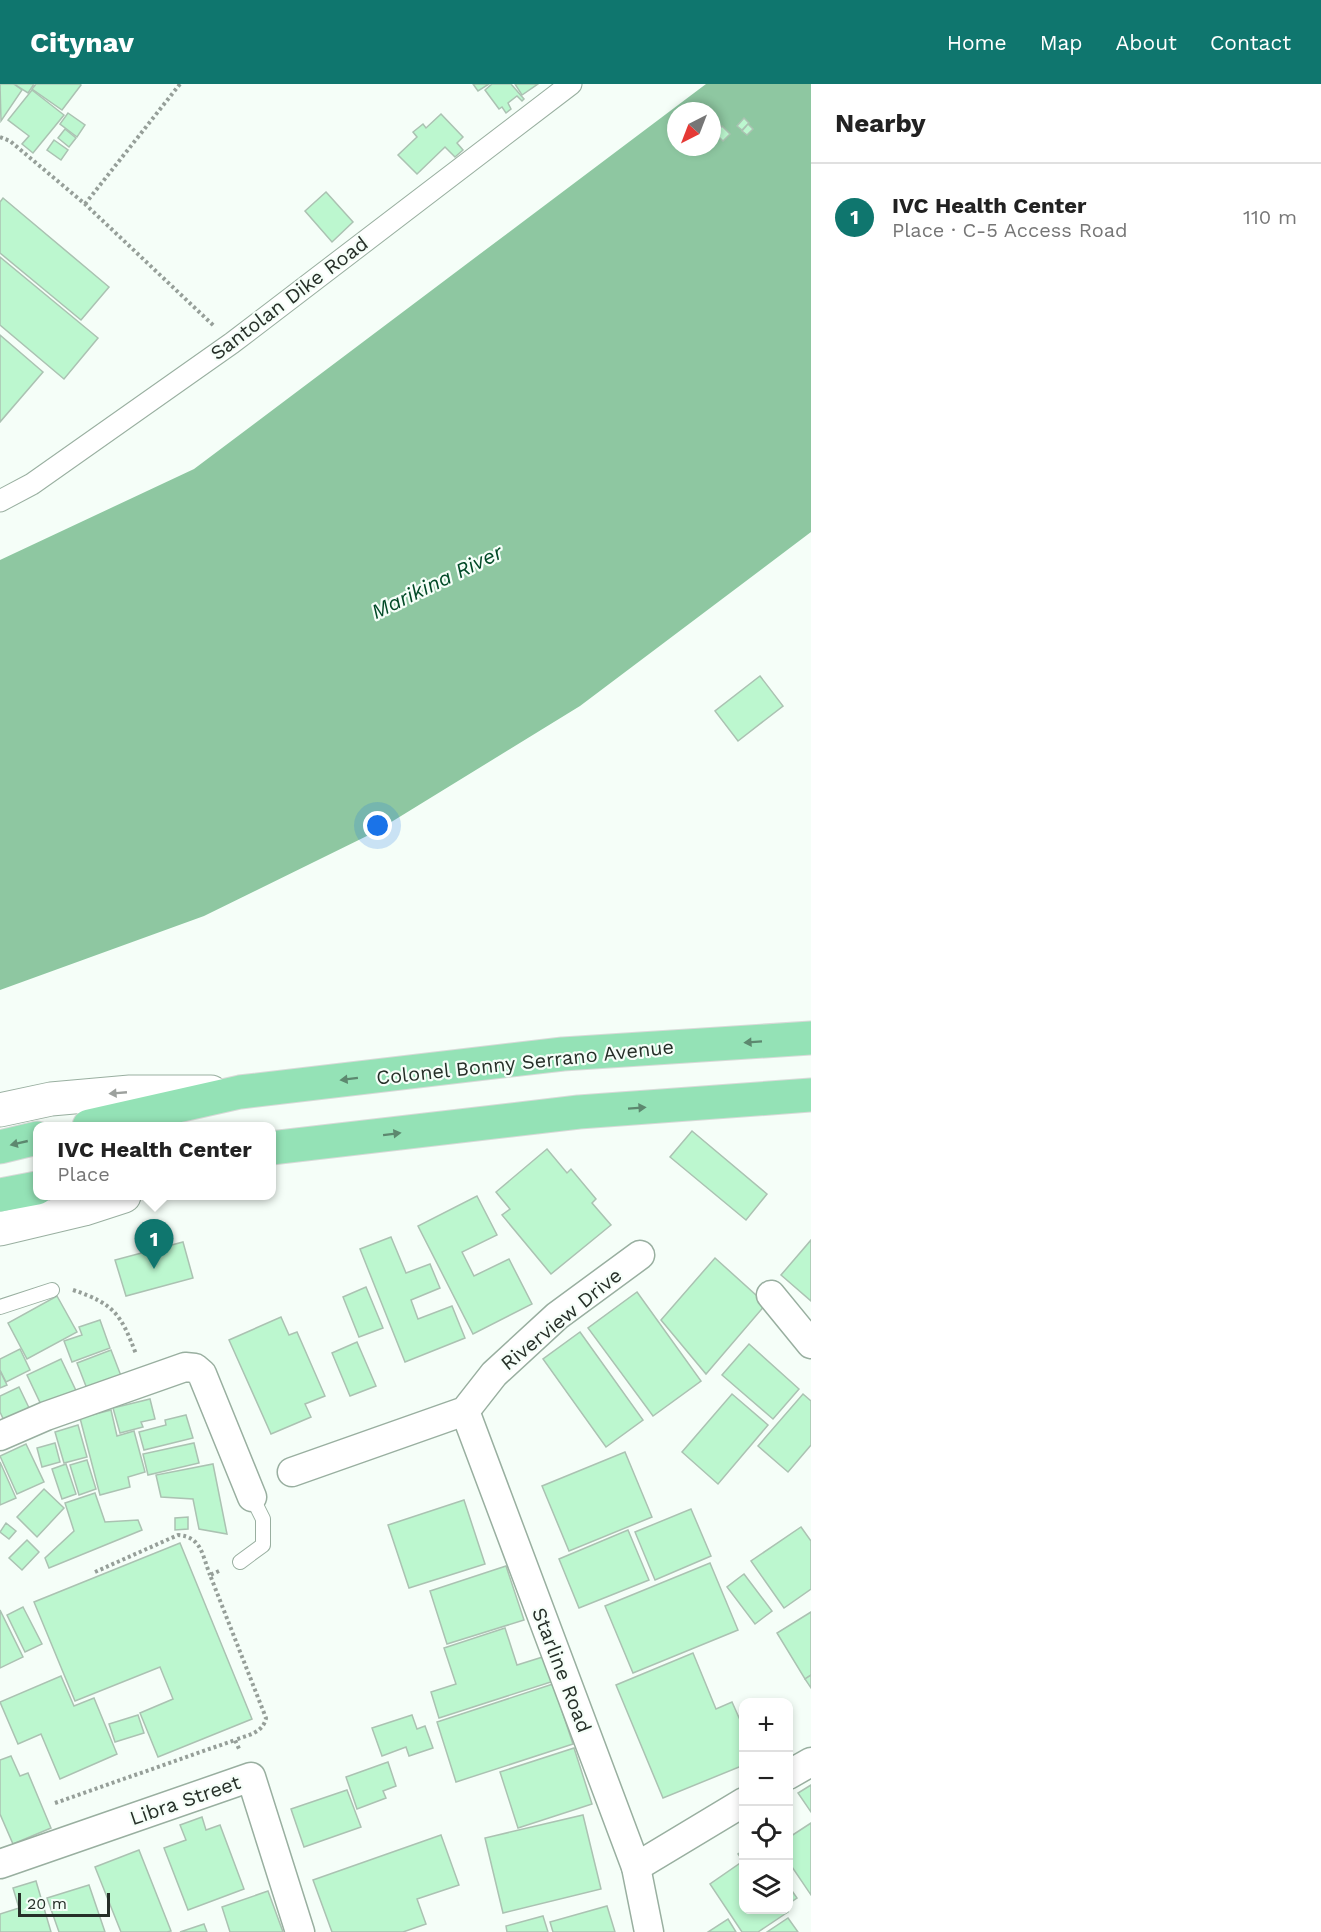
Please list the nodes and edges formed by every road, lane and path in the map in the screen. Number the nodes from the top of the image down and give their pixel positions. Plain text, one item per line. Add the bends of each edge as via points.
1 (180, 84) edge
2 (571, 84) edge
3 (0, 137) edge
4 (85, 204) junction
5 (232, 343) junction
6 (0, 501) edge
7 (811, 1038) edge
8 (240, 1092) junction
9 (811, 1095) edge
10 (0, 1110) edge
11 (107, 1122) edge
12 (33, 1139) edge
13 (0, 1147) edge
14 (276, 1147) edge
15 (33, 1189) edge
16 (0, 1196) edge
17 (112, 1200) edge
18 (0, 1229) edge
19 (640, 1255) dead end
20 (52, 1290) joint
21 (771, 1296) dead end
22 (0, 1307) edge
23 (811, 1344) edge
24 (145, 1380) junction
25 (465, 1411) junction
26 (0, 1436) edge
27 (292, 1472) dead end
28 (252, 1497) joint
29 (240, 1562) joint
30 (95, 1572) dead end
31 (210, 1575) junction
32 (235, 1740) junction
33 (811, 1762) edge
34 (793, 1773) edge
35 (250, 1777) junction
36 (55, 1803) dead end
37 (739, 1805) edge
38 (0, 1864) edge
39 (636, 1867) junction
40 (300, 1932) edge
41 (650, 1932) edge

1 - 4 path
2 - 5 street, Santolan Dike Road
3 - 4 path via 10,141
4 - 5 path
5 - 6 street, Santolan Dike Road via 32,484
7 -> 8 main road, Colonel Bonny Serrano Avenue via 563,1054
8 -> 10 street via 130,1092 51,1099
8 - 11 main road, Colonel Bonny Serrano Avenue
14 -> 9 main road via 579,1112
12 -> 13 main road
15 - 16 main road
17 - 18 street
19 - 25 street, Riverview Drive via 557,1316 494,1374
20 - 22 lane
20 - 24 path via 75,1291 118,1314
21 - 23 street
24 - 26 street
24 - 28 street via 185,1367 202,1374
25 - 27 street
25 - 39 street, Starline Road
28 - 29 lane via 263,1519 263,1545
29 - 31 path
30 - 31 path via 178,1535 196,1541
31 - 32 path via 266,1718 258,1731
32 - 35 path
32 - 36 path
33 - 34 street
35 - 38 street, Libra Street
35 - 40 street, Libra Street
37 - 39 street
39 - 41 street, Starline Road

